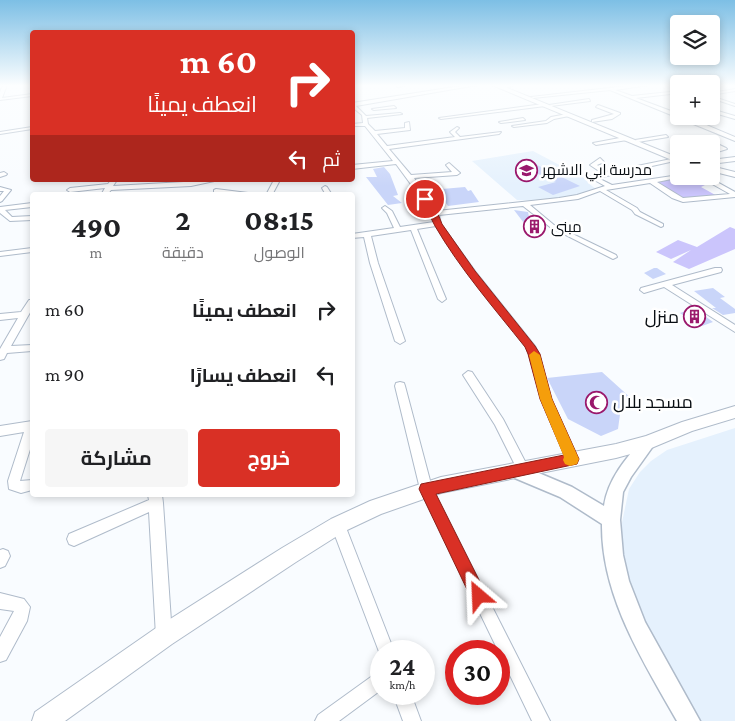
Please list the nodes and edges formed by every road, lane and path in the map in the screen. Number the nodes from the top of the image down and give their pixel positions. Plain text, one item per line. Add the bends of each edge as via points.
1 (365, 119) edge
2 (526, 119) edge
3 (551, 119) edge
4 (576, 119) edge
5 (588, 119) edge
6 (607, 119) edge
7 (594, 121) junction
8 (501, 122) dead end
9 (407, 123) dead end
10 (700, 125) edge
11 (514, 126) dead end
12 (30, 128) edge
13 (457, 128) dead end
14 (735, 131) edge
15 (0, 133) edge
16 (374, 133) junction
17 (499, 133) dead end
18 (722, 134) junction
19 (666, 136) dead end
20 (459, 138) junction
21 (625, 138) junction
22 (638, 140) junction
23 (735, 140) edge
24 (596, 143) dead end
25 (386, 148) junction
26 (670, 156) edge
27 (670, 157) edge
28 (735, 159) edge
29 (600, 160) dead end
30 (670, 161) edge
31 (398, 162) junction
32 (449, 165) dead end
33 (720, 165) edge
34 (355, 167) edge
35 (720, 170) edge
36 (720, 172) edge
37 (606, 173) junction
38 (735, 175) edge
39 (410, 176) junction
40 (670, 178) edge
41 (735, 179) edge
42 (651, 181) junction
43 (113, 182) edge
44 (204, 182) edge
45 (223, 182) edge
46 (717, 185) edge
47 (109, 187) junction
48 (610, 187) junction
49 (0, 188) edge
50 (325, 188) dead end
51 (600, 189) junction
52 (70, 190) dead end
53 (106, 192) edge
54 (215, 192) edge
55 (327, 192) edge
56 (735, 195) edge
57 (0, 200) edge
58 (525, 204) junction
59 (30, 205) edge
60 (385, 208) dead end
61 (0, 210) edge
62 (435, 214) junction
63 (30, 218) edge
64 (438, 224) junction
65 (661, 225) dead end
66 (413, 227) junction
67 (398, 230) junction
68 (368, 235) junction
69 (355, 236) edge
70 (30, 250) edge
71 (0, 254) edge
72 (613, 257) dead end
73 (718, 270) dead end
74 (667, 285) junction
75 (644, 290) dead end
76 (442, 299) dead end
77 (30, 305) edge
78 (24, 315) junction
79 (0, 317) edge
80 (735, 329) edge
81 (400, 341) dead end
82 (30, 348) edge
83 (2, 353) edge
84 (468, 375) dead end
85 (400, 386) dead end
86 (735, 412) edge
87 (30, 426) edge
88 (0, 431) edge
89 (30, 432) edge
90 (650, 442) junction
91 (572, 459) junction
92 (520, 470) junction
93 (30, 486) edge
94 (426, 489) junction
95 (156, 499) edge
96 (611, 520) junction
97 (338, 525) junction
98 (74, 539) dead end
99 (0, 601) edge
100 (164, 636) junction
101 (382, 640) edge
102 (0, 654) edge
103 (370, 688) edge
104 (406, 705) edge
105 (44, 721) edge
106 (324, 721) edge
107 (412, 721) edge
108 (541, 721) edge
109 (688, 721) edge

1 - 16 street
2 - 8 street
3 - 11 street
4 - 21 main road
5 - 7 main road
6 - 7 street
7 - 22 main road
9 - 16 street via 408,129
10 - 18 street
12 - 15 street
13 - 20 street via 452,132
14 - 18 street
16 - 25 street
17 - 20 street
18 - 23 street
19 - 22 street
20 - 25 street
21 - 24 street
21 - 27 main road
22 - 26 main road
25 - 31 street
28 - 33 street
29 - 37 street via 594,165
30 - 37 street
31 - 34 street
31 - 39 street
32 - 39 street via 457,174
35 - 38 main road
36 - 41 main road
37 - 48 street via 592,178
39 - 62 street
40 - 42 street
42 - 48 street
42 - 56 street via 683,200
43 - 47 street
44 - 47 street
45 - 54 street
46 - 56 street
47 - 52 street
47 - 53 street
48 - 51 street
49 - 57 street via 8,191
50 - 55 street
51 - 58 street via 578,197
51 - 65 street
58 - 62 street
58 - 72 street via 552,226
59 - 61 street
60 - 67 street
61 - 63 street via 10,219
62 - 64 street
64 - 66 street
64 - 91 street via 530,346 546,399
66 - 67 street
66 - 76 street
67 - 68 street
68 - 69 street
68 - 81 street via 374,264
70 - 71 street
73 - 74 street
74 - 75 street
74 - 80 street
77 - 78 street
78 - 79 street
78 - 83 street
82 - 83 street
84 - 92 street via 499,422
85 - 94 street
86 - 90 main road
87 - 88 street
89 - 93 street via 14,485
90 - 91 main road
90 - 96 street via 634,458 616,491
91 - 92 main road
92 - 94 main road
92 - 96 street via 566,492
94 - 97 main road
94 - 108 street
95 - 98 street
95 - 100 street
96 - 109 street via 616,575 630,613
97 - 100 main road
97 - 101 street
99 - 102 street via 22,607
100 - 105 main road
103 - 106 street
104 - 107 street

